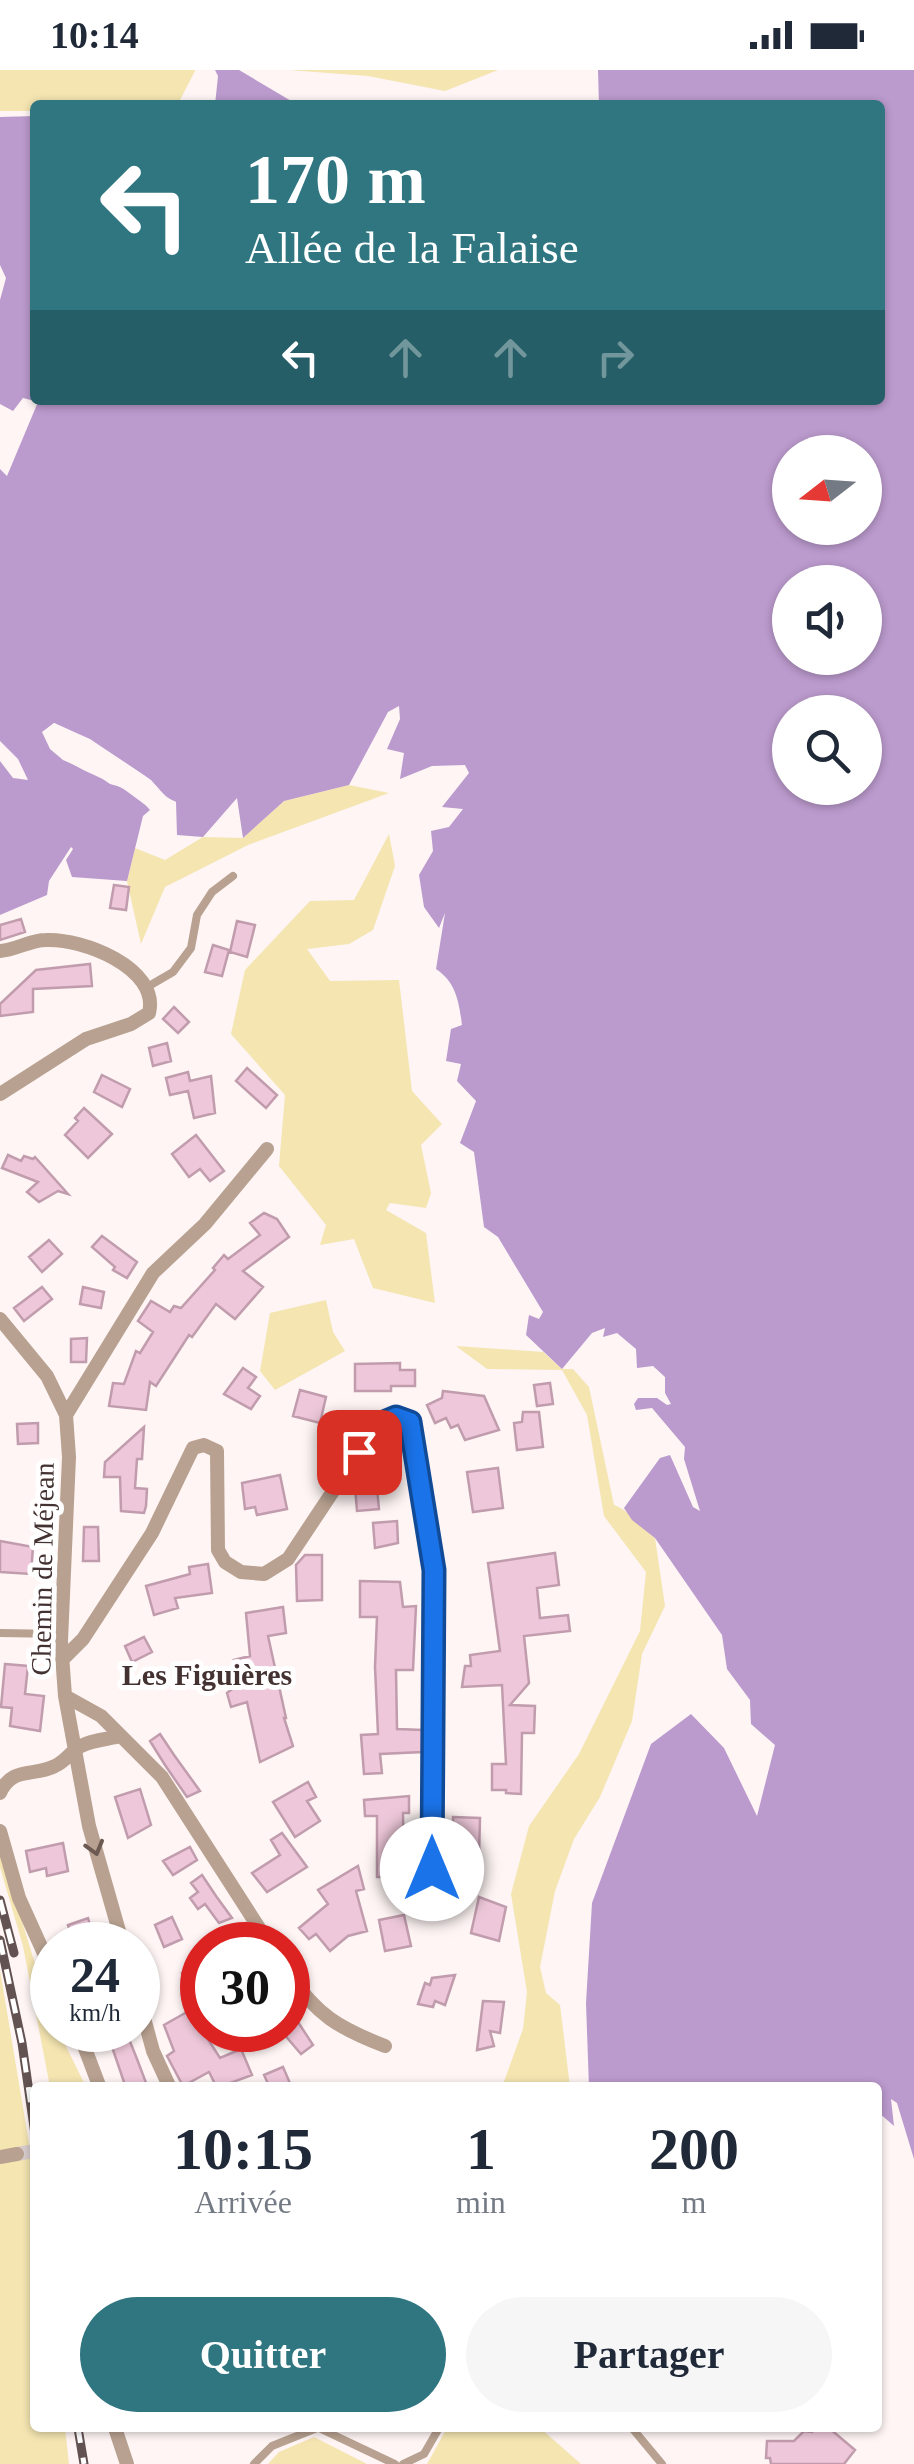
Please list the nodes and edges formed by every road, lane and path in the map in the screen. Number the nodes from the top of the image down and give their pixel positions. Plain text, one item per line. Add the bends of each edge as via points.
1 (234, 876) dead end
2 (0, 951) edge
3 (149, 986) junction
4 (0, 1094) edge
5 (266, 1149) dead end
6 (0, 1319) edge
7 (66, 1415) junction
8 (0, 1633) edge
9 (61, 1634) junction
10 (62, 1660) junction
11 (65, 1696) junction
12 (121, 1736) junction
13 (73, 1753) junction
14 (0, 1793) edge
15 (0, 1830) edge
16 (432, 1869) dead end
17 (30, 1922) edge
18 (116, 1922) edge
19 (255, 1922) edge
20 (310, 2001) edge
21 (385, 2046) dead end
22 (86, 2052) edge
23 (153, 2052) edge
24 (98, 2082) edge
25 (167, 2082) edge
26 (18, 2154) tunnel mouth
27 (0, 2157) edge
28 (117, 2432) edge
29 (308, 2432) edge
30 (326, 2432) edge
31 (437, 2432) edge
32 (635, 2432) edge
33 (127, 2464) edge
34 (254, 2464) edge
35 (394, 2464) edge
36 (403, 2464) edge
37 (662, 2464) edge

1 - 3 lane via 212,892 173,972
2 - 3 street via 74,940 128,966
3 - 4 street via 149,1013 86,1039
5 - 7 street via 205,1224 153,1272
6 - 7 street, Chemin de Méjean via 48,1376
7 - 9 street, Chemin de Méjean
8 - 9 lane
9 - 10 street, Chemin de Méjean
10 - 11 street, Chemin de Méjean
10 - 16 street via 84,1639 152,1532 193,1448 217,1451 218,1550 241,1572 264,1574 288,1560 377,1425 396,1417 410,1422 434,1570
11 - 12 street
11 - 13 street, Chemin de Méjean
12 - 13 street
12 - 19 street via 162,1777
13 - 14 street via 47,1770 16,1774
13 -> 18 street, Chemin de Méjean
15 - 17 street
20 - 21 street via 340,2028
22 - 24 street
23 - 25 street
26 - 27 street
28 - 33 street
29 - 34 lane via 272,2446
30 - 35 lane
31 - 36 lane via 424,2454
32 - 37 lane

